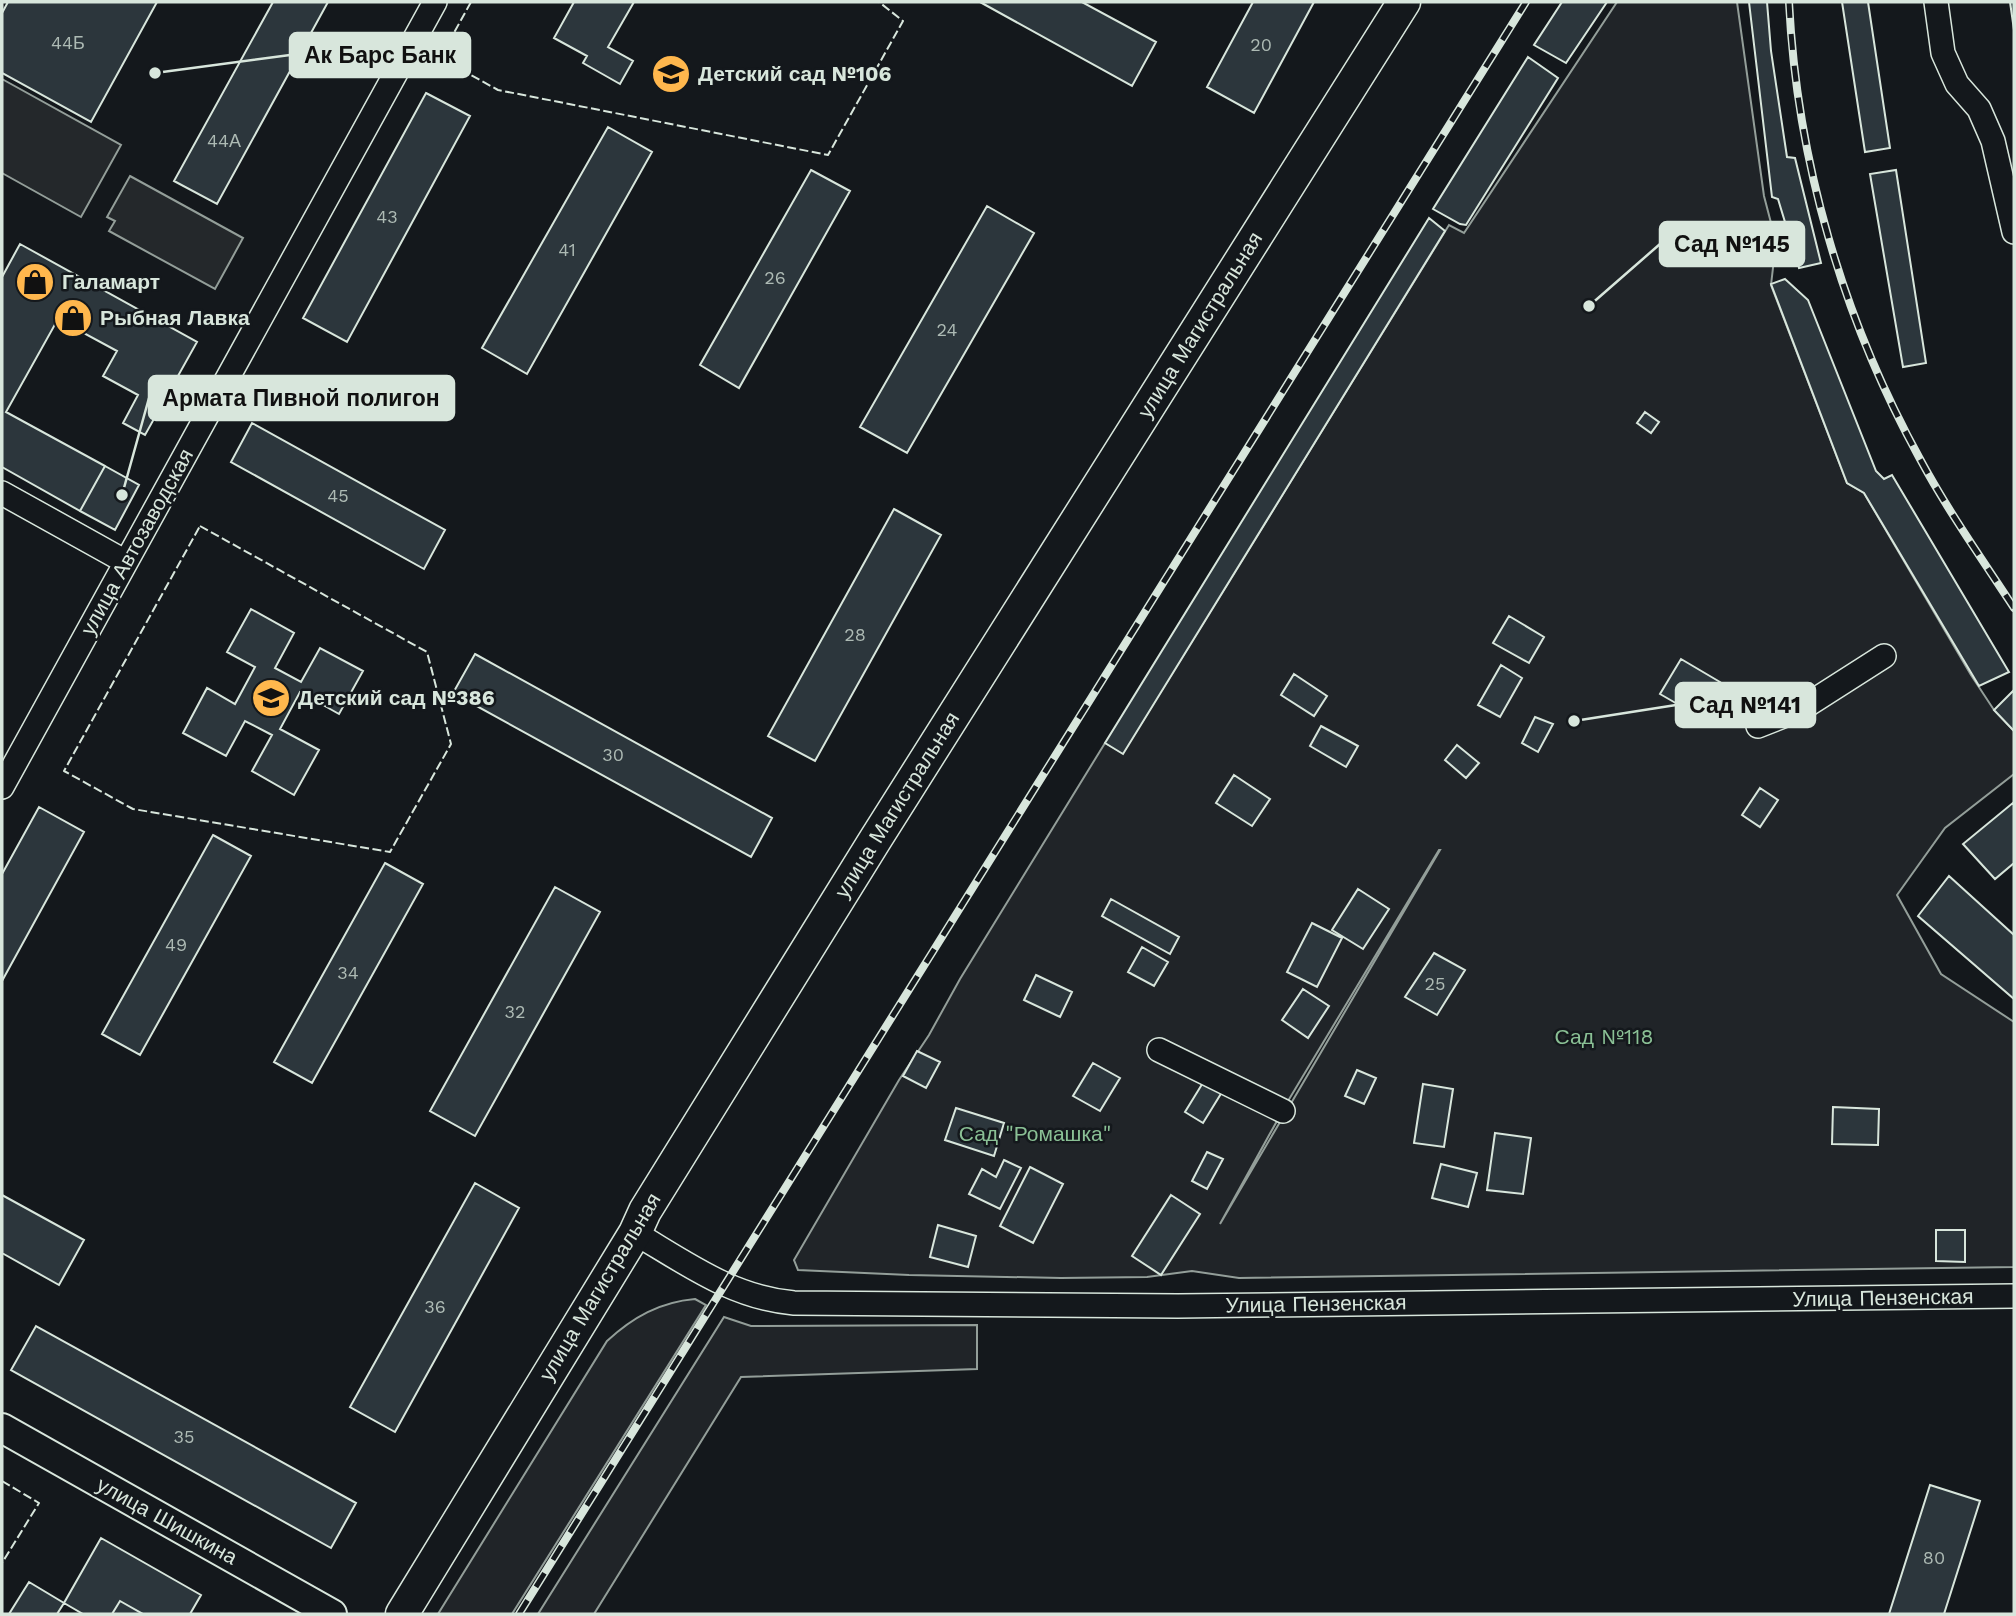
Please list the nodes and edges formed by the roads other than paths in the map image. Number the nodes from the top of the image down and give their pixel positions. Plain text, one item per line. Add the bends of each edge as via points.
1 (435, 2) edge
2 (1404, 2) edge
3 (1936, 2) edge
4 (2014, 232) edge
5 (2, 493) edge
6 (126, 562) junction
7 (1884, 656) dead end
8 (1758, 726) dead end
9 (2, 788) edge
10 (1159, 1050) dead end
11 (1283, 1111) dead end
12 (635, 1233) junction
13 (2014, 1296) edge
14 (2, 1428) edge
15 (332, 1614) edge
16 (402, 1614) edge

1 - 6 street, улица Автозаводская
2 - 12 main road, улица Магистральная via 875,839
3 - 4 street via 1943,53 1957,84 1979,109 1993,141
5 - 6 street
6 - 9 street, улица Автозаводская
7 - 8 street via 1801,709
10 - 11 street
12 - 13 street, Улица Пензенская via 726,1286 755,1297 794,1303 1178,1306
12 - 16 main road, улица Магистральная
14 - 15 street, улица Шишкина

